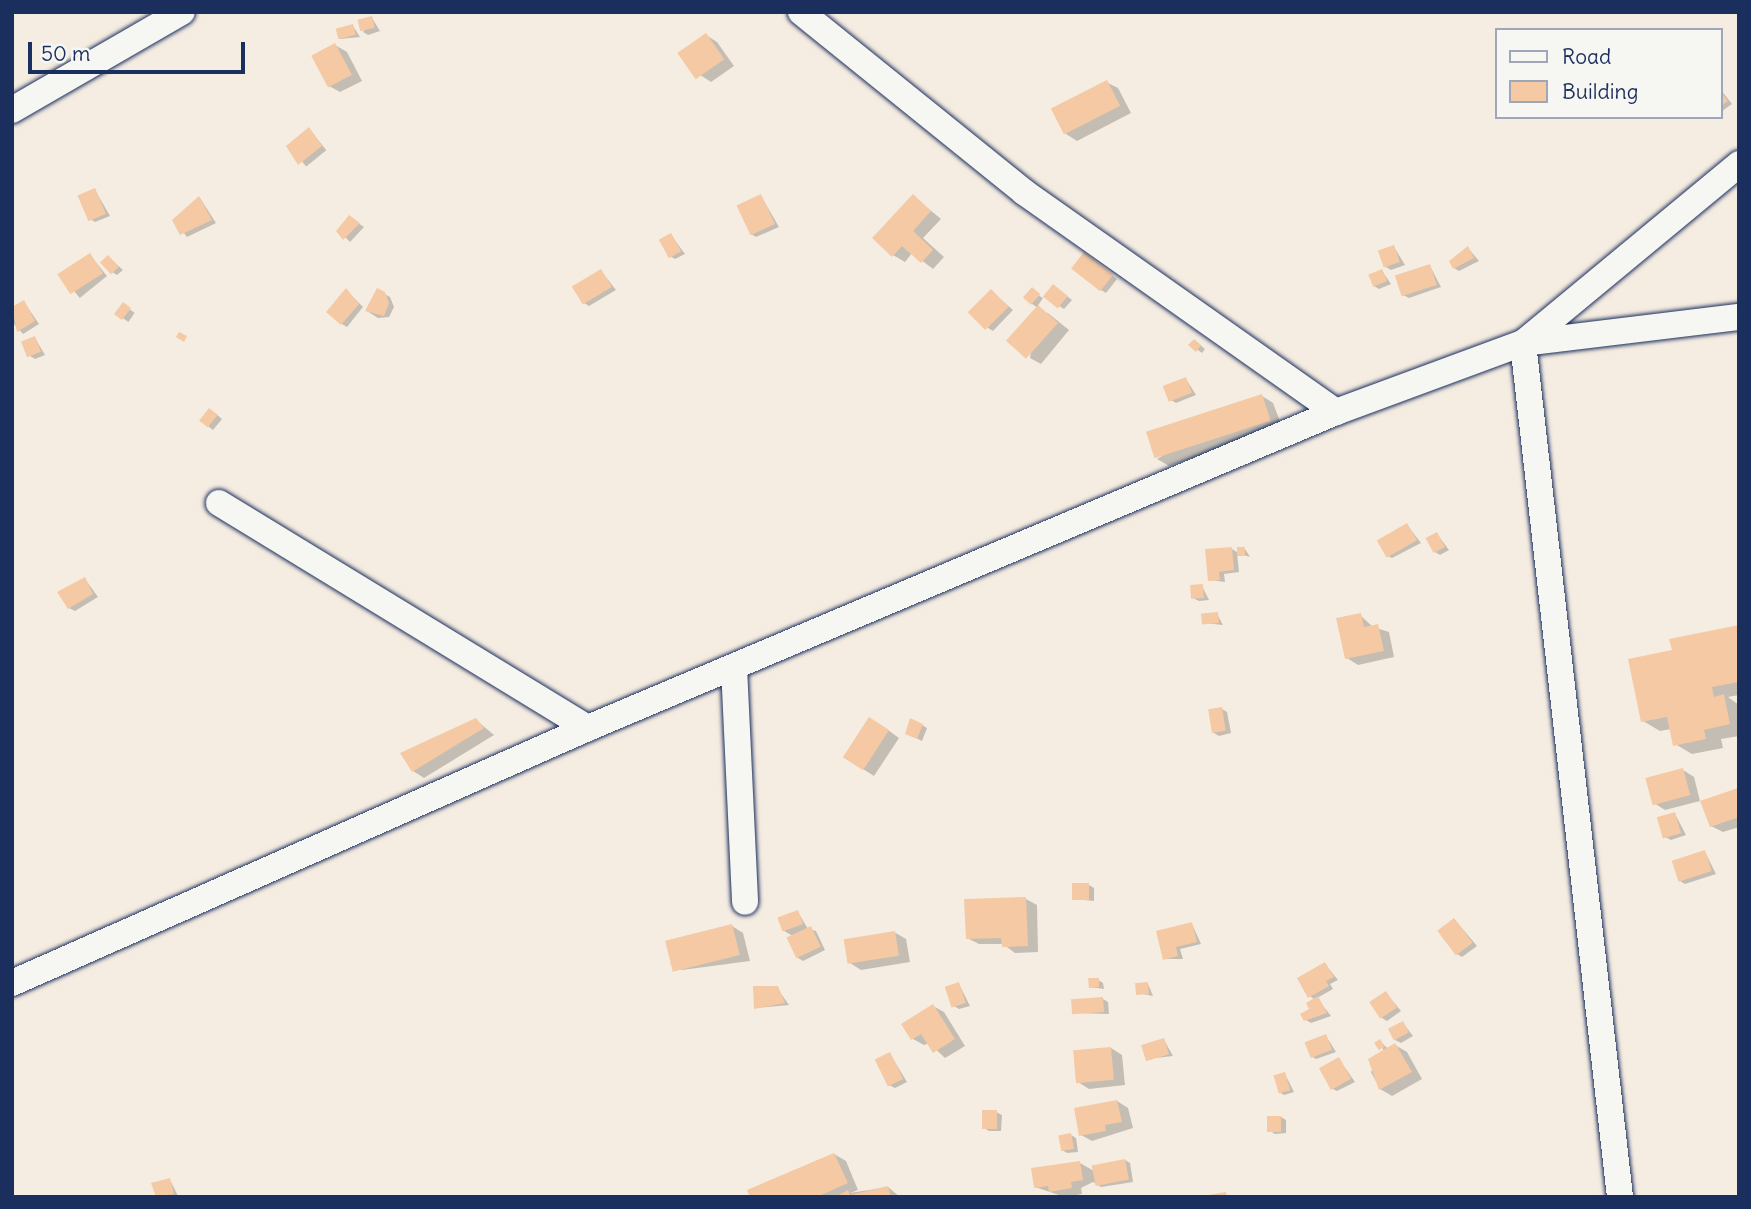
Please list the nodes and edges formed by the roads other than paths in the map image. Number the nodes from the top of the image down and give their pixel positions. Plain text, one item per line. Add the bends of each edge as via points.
1 (182, 12) edge
2 (801, 12) edge
3 (12, 110) edge
4 (1739, 164) edge
5 (1739, 317) edge
6 (1523, 343) junction
7 (1336, 412) junction
8 (219, 503) dead end
9 (734, 667) junction
10 (588, 729) junction
11 (745, 902) dead end
12 (12, 983) edge
13 (1620, 1197) edge

1 - 3 street
2 - 7 street via 1024,192
4 - 6 street
5 - 6 street
6 - 7 street
6 - 13 street
7 - 9 street
8 - 10 street
9 - 10 street
9 - 11 street
10 - 12 street

